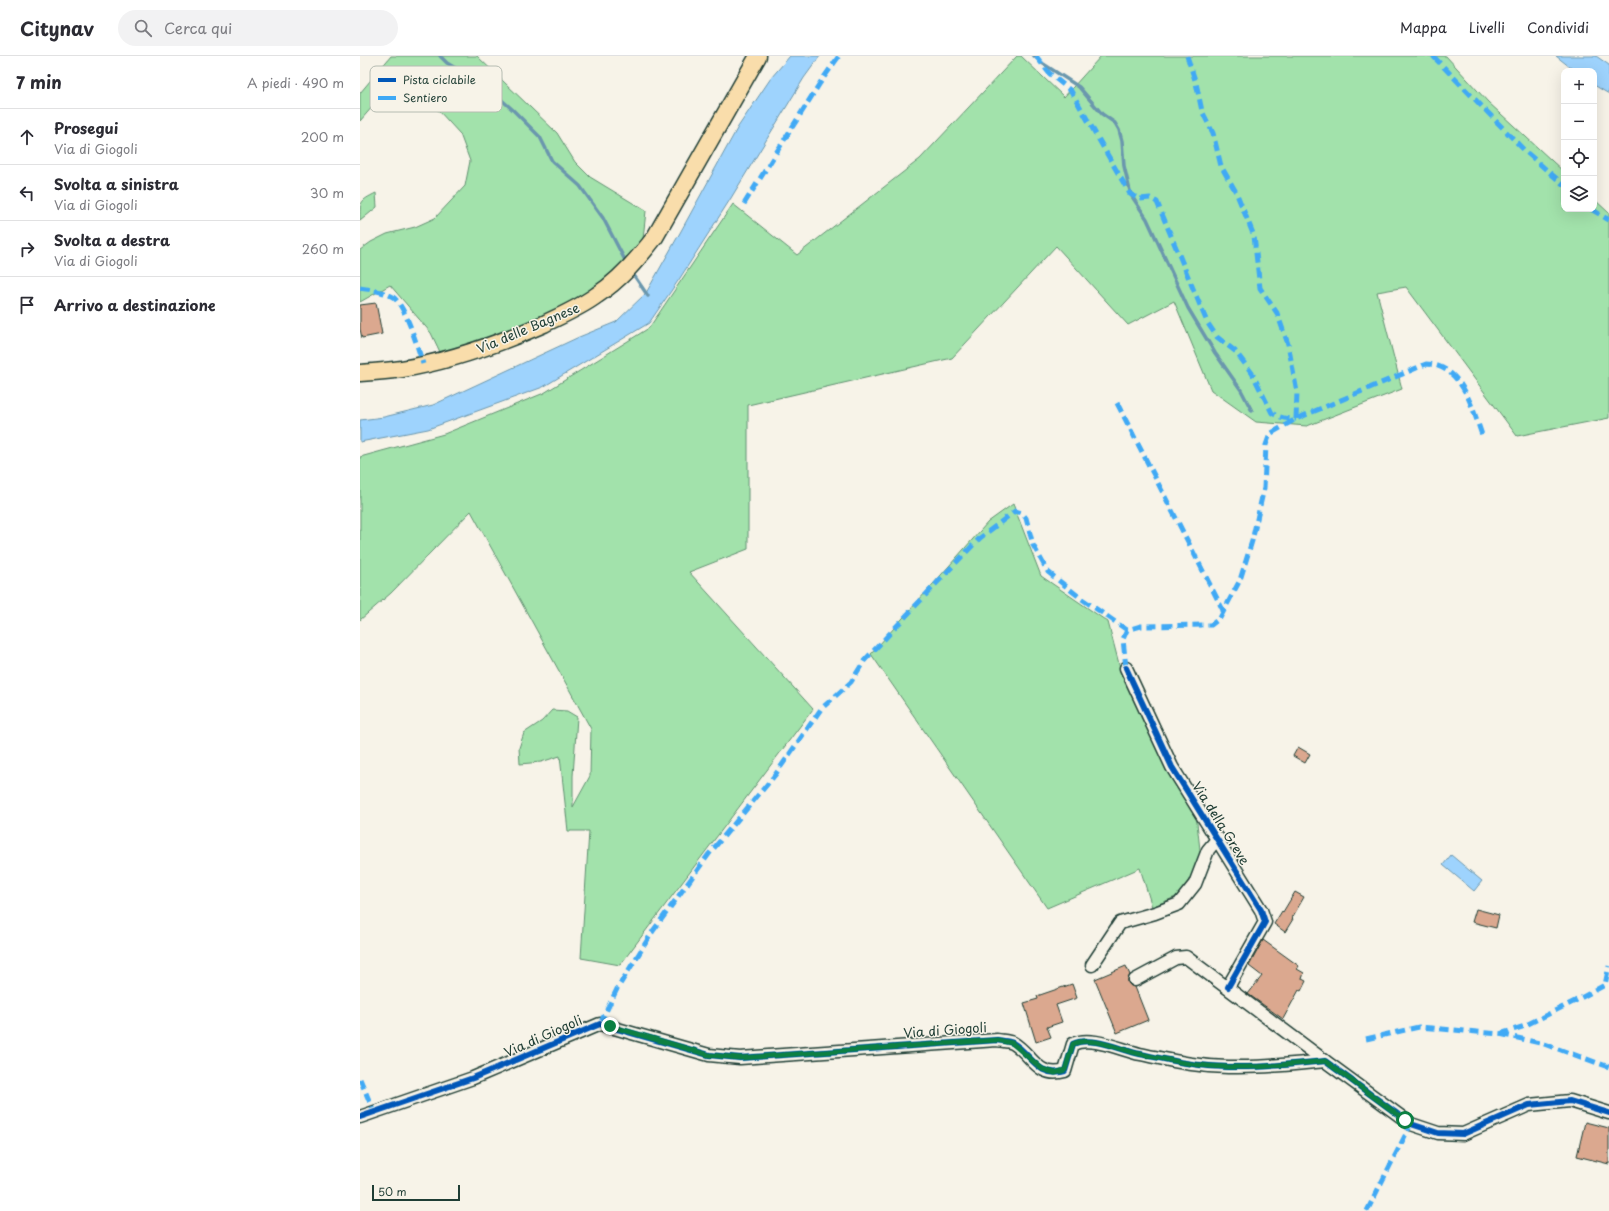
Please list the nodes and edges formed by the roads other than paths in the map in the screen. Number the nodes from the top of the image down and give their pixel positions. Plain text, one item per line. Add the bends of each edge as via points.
1 (758, 56) edge
2 (360, 374) edge
3 (1126, 668) dead end
4 (1218, 838) junction
5 (1092, 965) dead end
6 (1135, 980) dead end
7 (1228, 987) junction
8 (1325, 1061) junction
9 (1609, 1113) edge
10 (360, 1117) edge

1 - 2 main road, Via delle Bagnese via 655,237 633,264 603,291 574,310 477,351 402,369
3 - 4 street, Via della Greve via 1172,767
4 - 5 street via 1208,850 1195,884 1179,904 1120,923
4 - 7 street, Via della Greve via 1261,910 1265,922
6 - 7 street via 1176,958 1186,957
7 - 8 street
8 - 9 street via 1412,1124 1438,1133 1463,1134 1528,1105 1570,1101
8 - 10 street, Via di Giogoli via 1260,1068 1200,1066 1080,1040 1073,1044 1065,1070 1055,1073 1042,1069 1012,1043 997,1040 740,1058 709,1055 600,1024 473,1078

